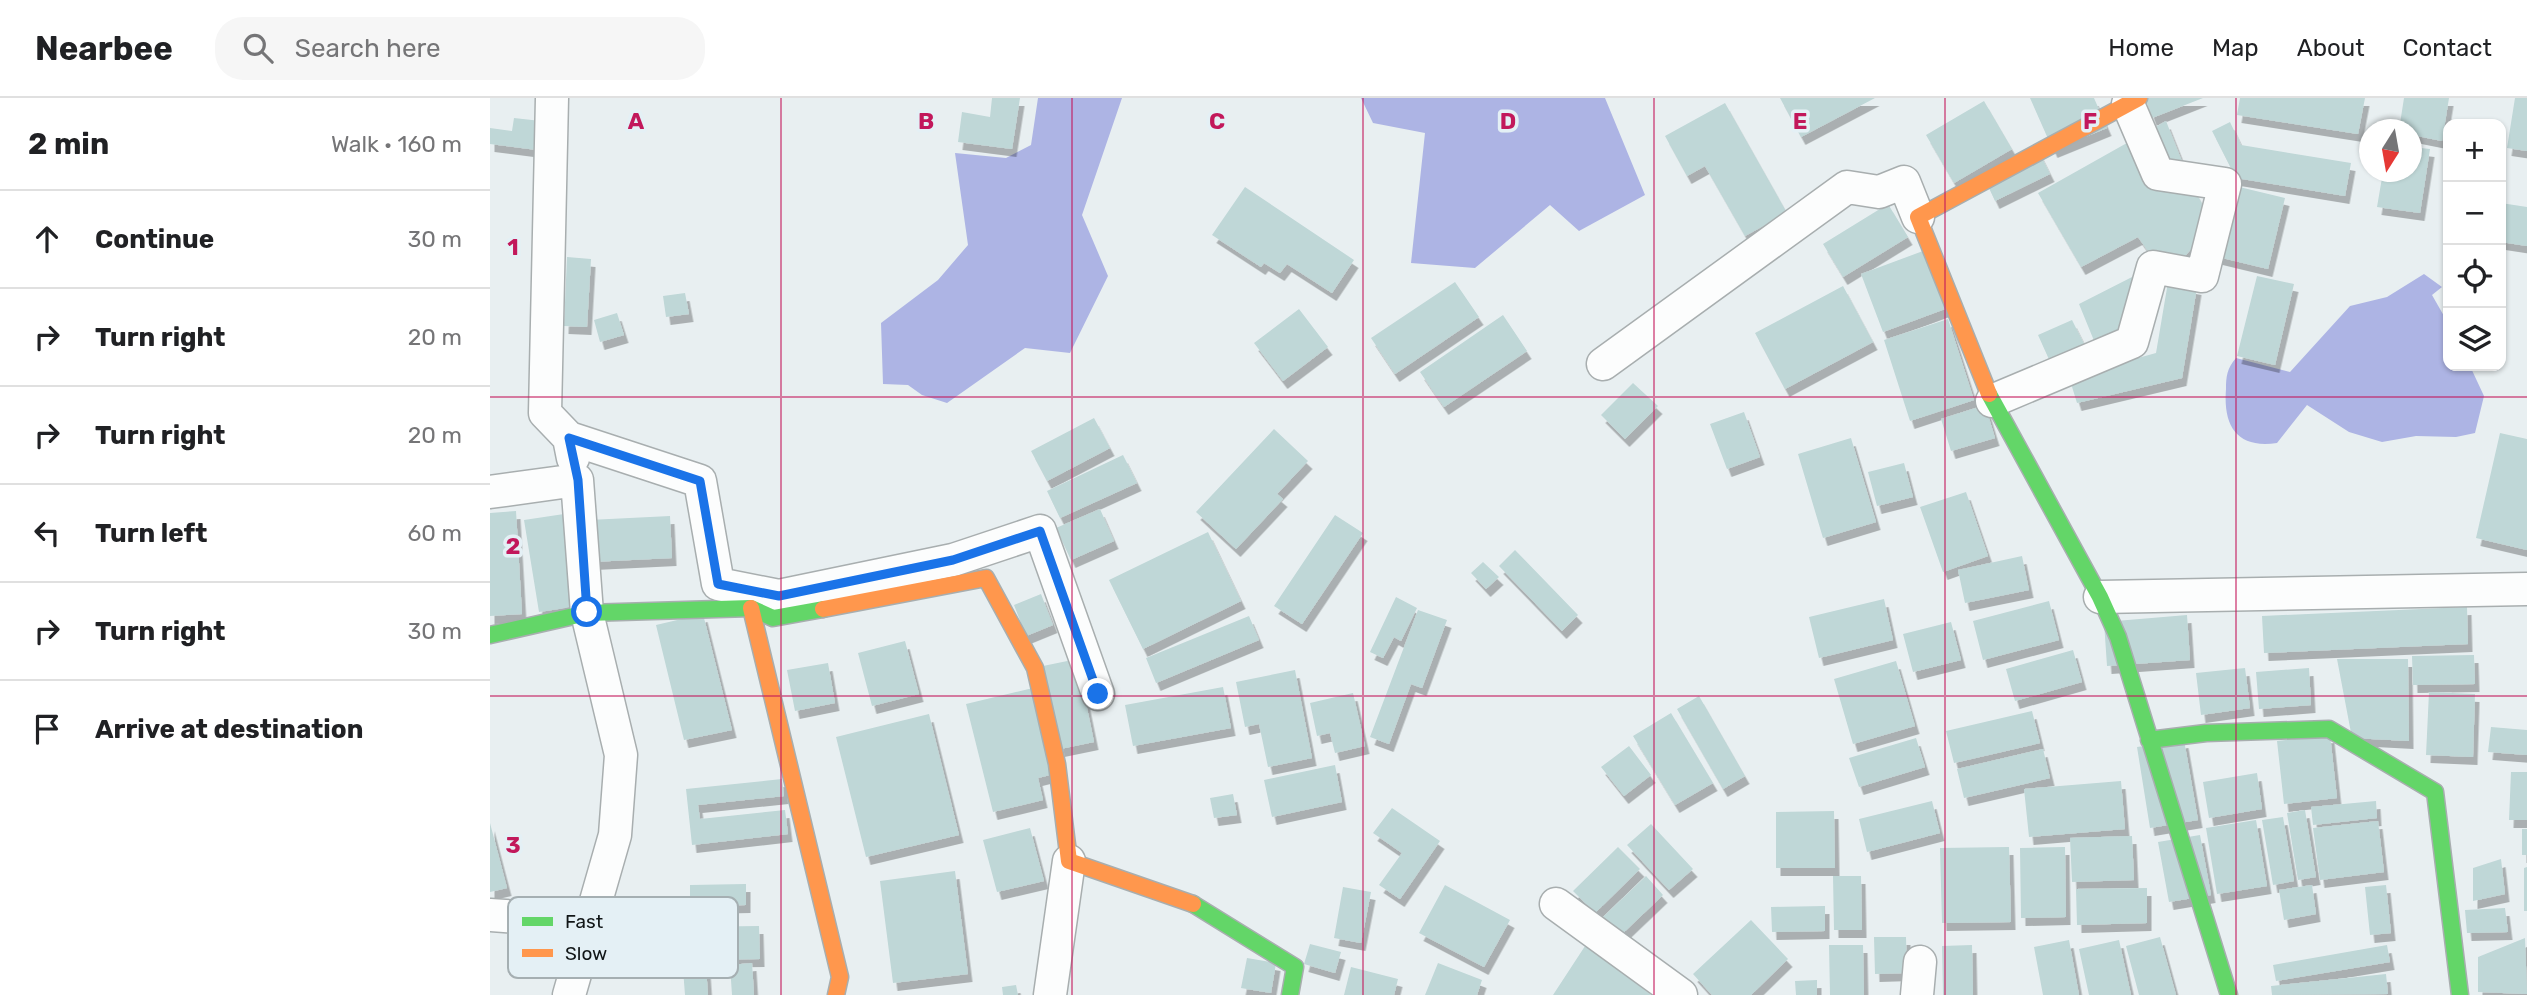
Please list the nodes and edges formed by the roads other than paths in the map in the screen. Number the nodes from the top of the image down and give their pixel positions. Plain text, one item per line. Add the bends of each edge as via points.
1 (552, 98) edge
2 (2134, 101) edge
3 (1918, 218) junction
4 (1603, 364) dead end
5 (1992, 401) junction
6 (569, 438) junction
7 (578, 480) junction
8 (490, 492) edge
9 (2527, 589) edge
10 (2100, 597) junction
11 (751, 608) junction
12 (587, 612) junction
13 (490, 635) edge
14 (1098, 694) dead end
15 (2149, 740) junction
16 (1069, 861) junction
17 (596, 897) edge
18 (1556, 904) dead end
19 (490, 915) edge
20 (508, 916) edge
21 (1920, 962) dead end
22 (574, 978) edge
23 (569, 995) edge
24 (836, 995) edge
25 (1051, 995) edge
26 (1290, 995) edge
27 (1682, 995) edge
28 (1917, 995) edge
29 (2230, 995) edge
30 (2460, 995) edge

1 - 6 street via 545,413
2 - 3 street
2 - 5 street via 2158,174 2225,184 2202,276 2153,267 2132,342
3 - 4 street via 1904,182 1879,192 1847,187
3 - 5 street
5 - 10 street
6 - 7 street
6 - 14 street via 700,481 718,584 779,596 953,560 1040,531
7 - 8 street
7 - 12 street
9 - 10 street
10 - 15 street via 2118,637
11 - 12 street
11 - 16 street via 773,618 986,578 1035,668 1057,764
11 - 24 street via 840,977
12 - 13 street
12 - 17 street via 621,755 615,835
15 - 29 street
15 - 30 street via 2206,733 2329,729 2435,792
16 - 25 street
16 - 26 street via 1194,904 1295,967
18 - 27 street
19 - 20 street
21 - 28 street
22 - 23 street

